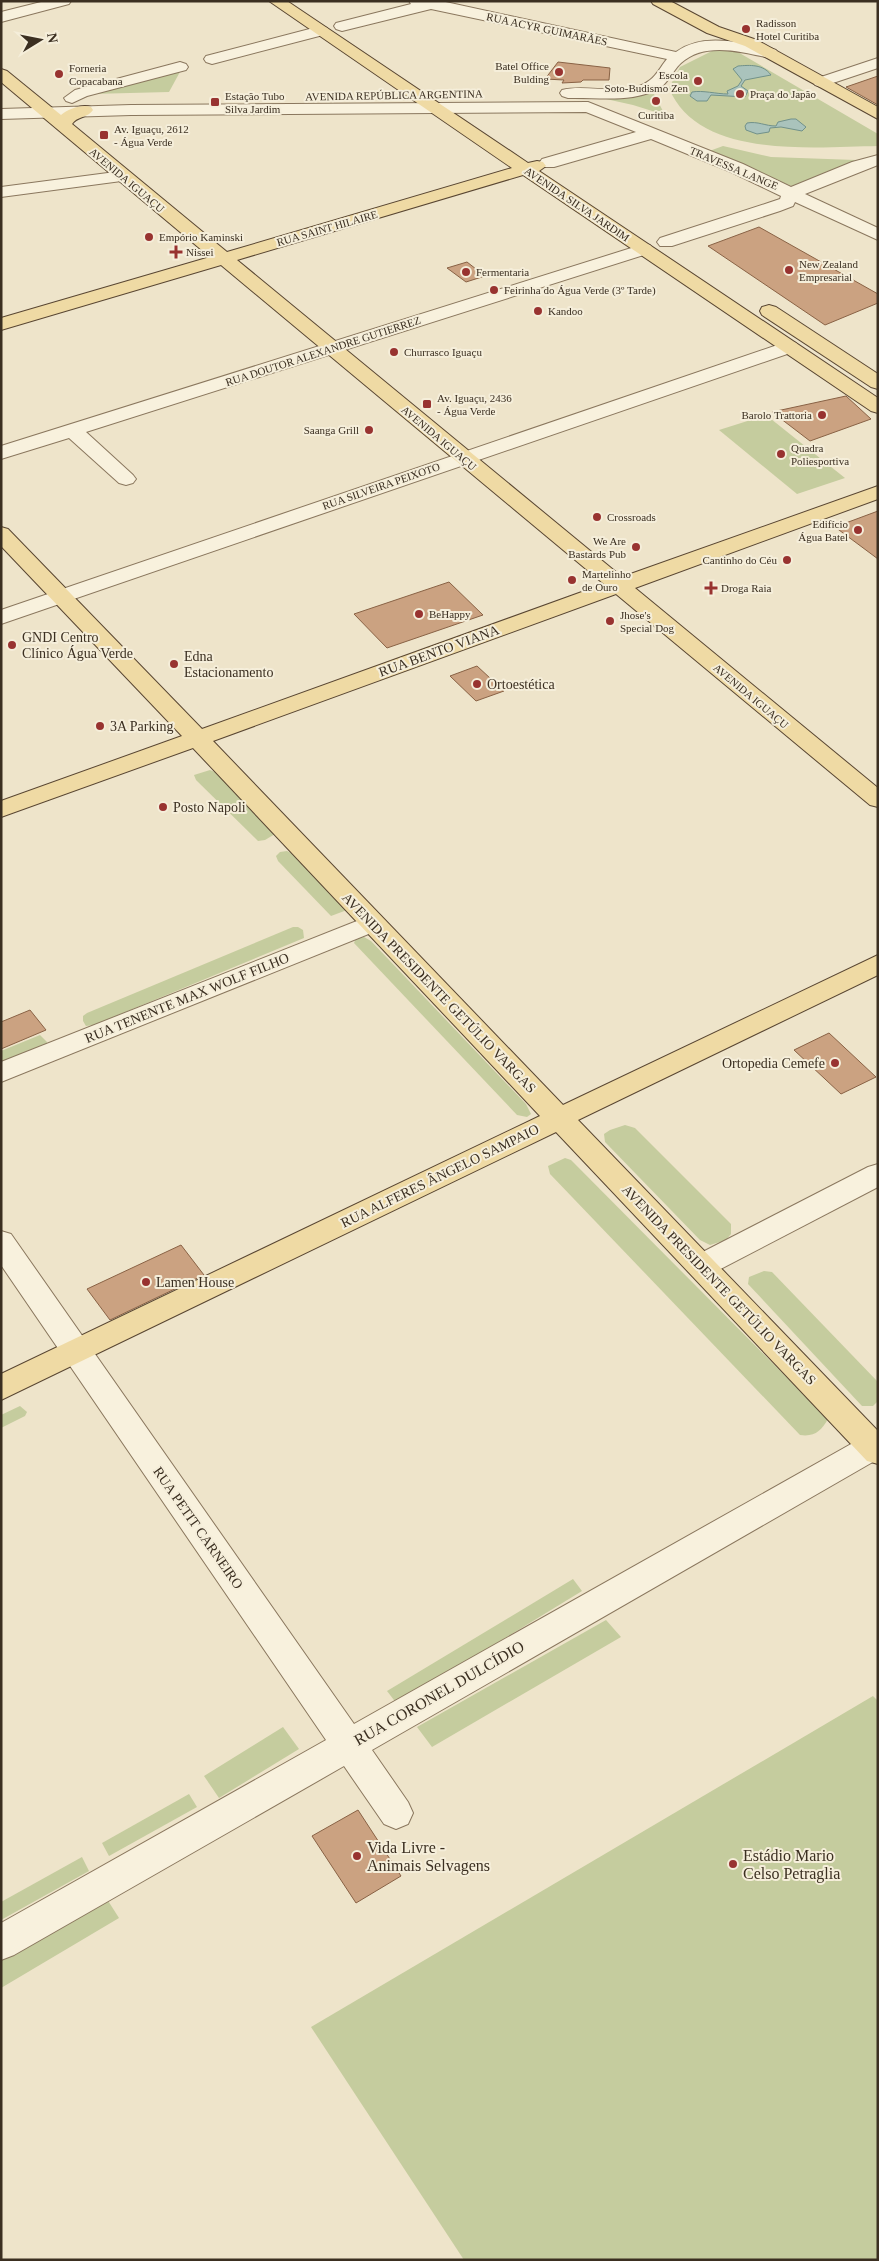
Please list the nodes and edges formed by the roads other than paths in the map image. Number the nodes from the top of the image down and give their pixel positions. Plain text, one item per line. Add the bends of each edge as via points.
1 (64, 1) edge
2 (276, 1) edge
3 (304, 1) edge
4 (658, 1) edge
5 (428, 2) edge
6 (1, 17) edge
7 (322, 20) junction
8 (342, 26) junction
9 (356, 36) dead end
10 (770, 53) junction
11 (678, 57) junction
12 (212, 59) dead end
13 (878, 63) edge
14 (401, 65) dead end
15 (180, 67) dead end
16 (1, 74) edge
17 (395, 81) junction
18 (821, 82) junction
19 (416, 95) junction
20 (72, 98) junction
21 (31, 99) junction
22 (441, 99) junction
23 (1, 101) edge
24 (588, 107) joint
25 (465, 108) junction
26 (85, 110) junction
27 (44, 111) junction
28 (1, 114) edge
29 (878, 114) edge
30 (490, 124) dead end
31 (62, 126) junction
32 (652, 133) junction
33 (878, 160) edge
34 (529, 161) junction
35 (548, 163) junction
36 (564, 174) dead end
37 (124, 176) junction
38 (1, 192) edge
39 (791, 193) junction
40 (650, 231) dead end
41 (878, 235) edge
42 (666, 242) junction
43 (644, 249) junction
44 (683, 253) dead end
45 (223, 259) junction
46 (1, 324) edge
47 (763, 329) junction
48 (789, 347) junction
49 (331, 348) junction
50 (826, 372) junction
51 (878, 383) edge
52 (878, 386) edge
53 (878, 406) edge
54 (73, 431) junction
55 (1, 453) edge
56 (464, 458) junction
57 (126, 479) dead end
58 (878, 492) edge
59 (1, 534) edge
60 (619, 586) junction
61 (61, 596) junction
62 (1, 617) edge
63 (197, 739) junction
64 (878, 800) edge
65 (1, 810) edge
66 (372, 923) junction
67 (878, 964) edge
68 (1, 1073) edge
69 (560, 1118) junction
70 (878, 1174) edge
71 (1, 1242) edge
72 (700, 1266) junction
73 (77, 1352) junction
74 (1, 1388) edge
75 (876, 1448) edge
76 (348, 1746) junction
77 (396, 1813) dead end
78 (1, 1943) edge

1 - 6 street
2 - 7 main road, AVENIDA SILVA JARDIM
3 - 7 main road, AVENIDA SILVA JARDIM
4 - 10 main road via 713,30
5 - 8 street
5 - 11 street, RUA ACYR GUIMARÃES
7 - 8 main road, AVENIDA SILVA JARDIM
7 - 12 street
7 - 17 main road, AVENIDA SILVA JARDIM
8 - 9 main road, AVENIDA SILVA JARDIM
10 - 11 street via 716,46 694,49
10 - 18 main road
11 - 22 street, AVENIDA REPÚBLICA ARGENTINA via 663,78 648,88 638,90
13 - 18 street
14 - 17 main road
15 - 20 street via 80,93
16 - 21 main road, AVENIDA IGUAÇU
17 - 19 main road, AVENIDA SILVA JARDIM
18 - 29 main road
19 - 20 street, AVENIDA REPÚBLICA ARGENTINA
19 - 22 main road, AVENIDA SILVA JARDIM
20 - 21 street, AVENIDA REPÚBLICA ARGENTINA
21 - 23 street, AVENIDA REPÚBLICA ARGENTINA
21 - 27 main road, AVENIDA IGUAÇU
22 - 25 street, AVENIDA REPÚBLICA ARGENTINA
22 - 26 street, AVENIDA REPÚBLICA ARGENTINA
22 - 34 main road, AVENIDA SILVA JARDIM
24 - 25 street, AVENIDA REPÚBLICA ARGENTINA
24 - 32 street, TRAVESSA LANGE
25 - 30 main road
26 - 27 street, AVENIDA REPÚBLICA ARGENTINA
26 - 31 main road via 68,116
27 - 28 street, AVENIDA REPÚBLICA ARGENTINA
27 - 31 main road, AVENIDA IGUAÇU
31 - 37 main road, AVENIDA IGUAÇU
32 - 35 street
32 - 39 street, TRAVESSA LANGE
33 - 39 street
34 - 35 main road, AVENIDA SILVA JARDIM
34 - 43 main road, AVENIDA SILVA JARDIM
34 - 45 main road, RUA SAINT HILAIRE
35 - 36 main road, AVENIDA SILVA JARDIM
37 - 38 street
37 - 45 main road, AVENIDA IGUAÇU
39 - 41 street, TRAVESSA LANGE
39 - 42 street via 787,202
40 - 42 main road, AVENIDA SILVA JARDIM
42 - 44 main road, AVENIDA SILVA JARDIM
43 - 47 main road, AVENIDA SILVA JARDIM
43 - 49 street, RUA DOUTOR ALEXANDRE GUTIERREZ
45 - 46 main road, RUA SAINT HILAIRE
45 - 49 main road, AVENIDA IGUAÇU
47 - 48 main road, AVENIDA SILVA JARDIM
47 - 51 main road via 760,304
48 - 50 main road, AVENIDA SILVA JARDIM
48 - 56 street, RUA SILVEIRA PEIXOTO
49 - 54 street, RUA DOUTOR ALEXANDRE GUTIERREZ
49 - 56 main road, AVENIDA IGUAÇU
50 - 52 main road
50 - 53 main road, AVENIDA SILVA JARDIM
54 - 55 street, RUA DOUTOR ALEXANDRE GUTIERREZ
54 - 57 street
56 - 60 main road, AVENIDA IGUAÇU
56 - 61 street, RUA SILVEIRA PEIXOTO
58 - 60 main road, RUA BENTO VIANA
59 - 61 main road, AVENIDA PRESIDENTE GETÚLIO VARGAS
60 - 63 main road, RUA BENTO VIANA
60 - 64 main road, AVENIDA IGUAÇU
61 - 62 street, RUA SILVEIRA PEIXOTO
61 - 63 main road, AVENIDA PRESIDENTE GETÚLIO VARGAS
63 - 65 main road, RUA BENTO VIANA
63 - 66 main road, AVENIDA PRESIDENTE GETÚLIO VARGAS
66 - 68 street, RUA TENENTE MAX WOLF FILHO
66 - 69 main road, AVENIDA PRESIDENTE GETÚLIO VARGAS
67 - 69 main road, RUA ALFERES ÂNGELO SAMPAIO
69 - 72 main road, AVENIDA PRESIDENTE GETÚLIO VARGAS
69 - 73 main road, RUA ALFERES ÂNGELO SAMPAIO
70 - 72 street
71 - 73 street, RUA PETIT CARNEIRO
72 - 75 main road, AVENIDA PRESIDENTE GETÚLIO VARGAS
73 - 74 main road, RUA ALFERES ÂNGELO SAMPAIO
73 - 76 street, RUA PETIT CARNEIRO
75 - 76 street, RUA CORONEL DULCÍDIO
76 - 77 street, RUA PETIT CARNEIRO
76 - 78 street, RUA CORONEL DULCÍDIO

